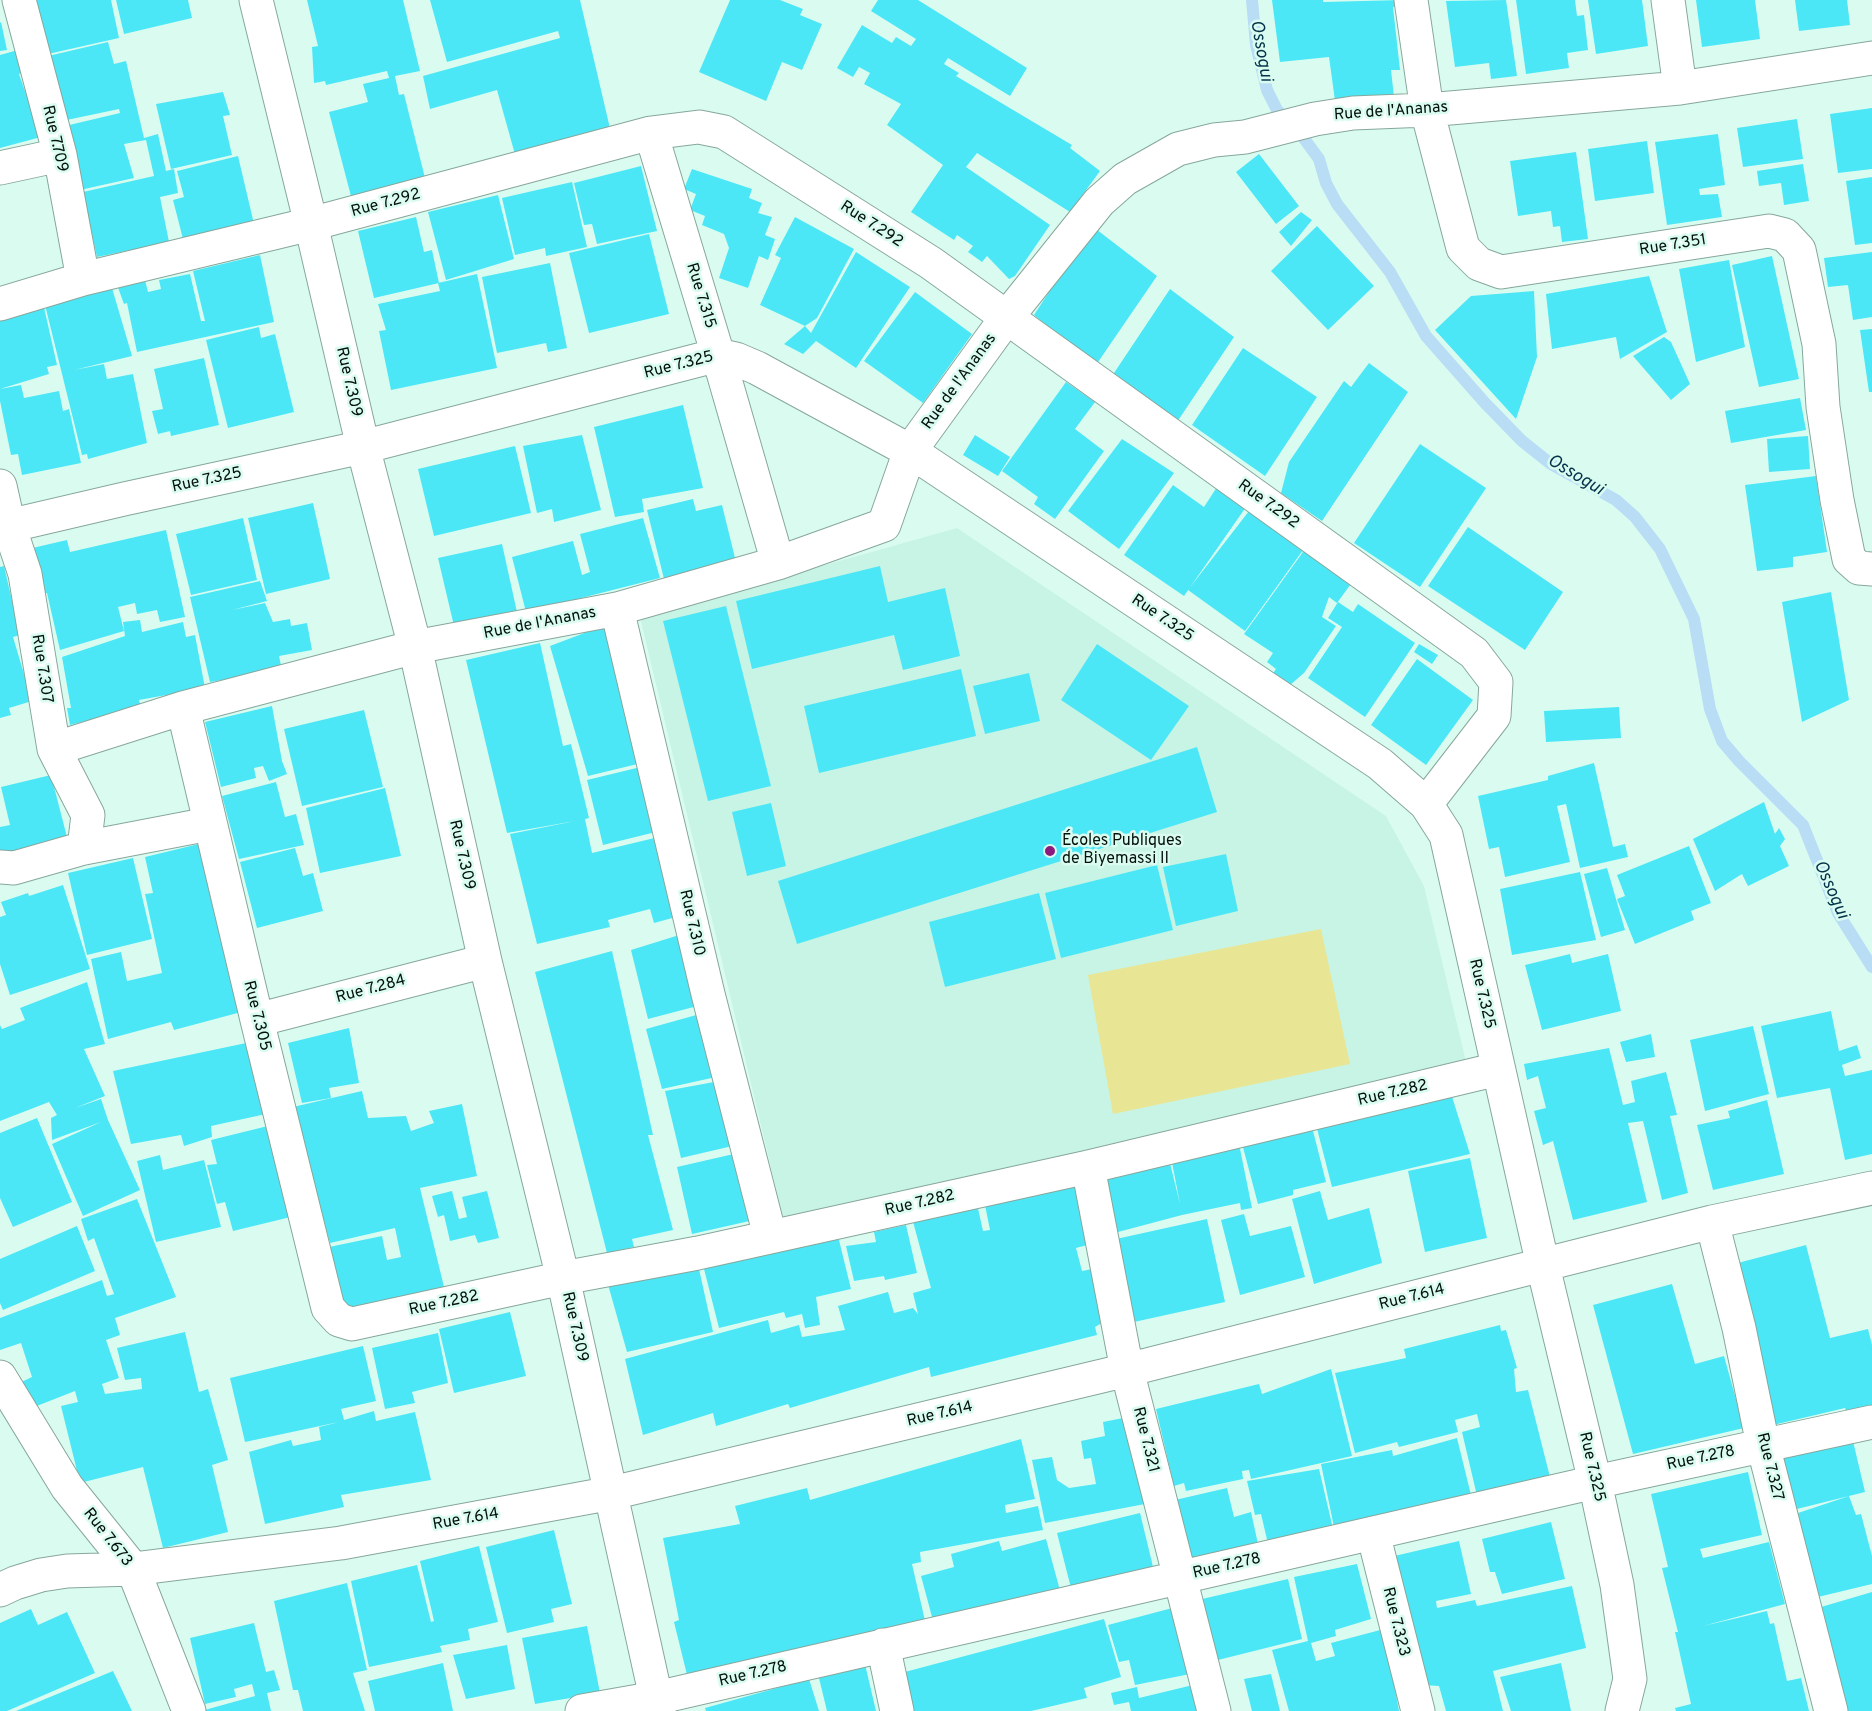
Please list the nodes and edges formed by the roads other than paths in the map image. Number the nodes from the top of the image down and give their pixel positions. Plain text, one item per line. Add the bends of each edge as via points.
1 (18, 0) edge
2 (256, 0) edge
3 (1411, 0) edge
4 (1668, 0) edge
5 (1872, 58) edge
6 (1680, 88) junction
7 (1427, 110) junction
8 (651, 133) junction
9 (60, 155) junction
10 (0, 168) edge
11 (311, 224) junction
12 (83, 279) junction
13 (0, 304) edge
14 (1007, 317) junction
15 (718, 356) junction
16 (363, 447) junction
17 (910, 451) junction
18 (0, 486) edge
19 (4, 527) edge
20 (778, 563) junction
21 (1872, 569) edge
22 (617, 609) junction
23 (415, 647) junction
24 (183, 708) junction
25 (54, 749) junction
26 (1426, 804) junction
27 (209, 824) junction
28 (84, 848) junction
29 (0, 867) edge
30 (485, 961) junction
31 (256, 1020) junction
32 (1498, 1070) junction
33 (1088, 1167) junction
34 (1872, 1188) edge
35 (1712, 1222) junction
36 (770, 1236) junction
37 (1543, 1266) junction
38 (563, 1278) junction
39 (339, 1320) joint
40 (1127, 1370) junction
41 (1, 1380) edge
42 (1872, 1422) edge
43 (1763, 1445) junction
44 (1595, 1482) junction
45 (612, 1493) junction
46 (1373, 1533) junction
47 (133, 1569) junction
48 (1180, 1577) junction
49 (0, 1590) edge
50 (883, 1645) junction
51 (658, 1704) edge
52 (189, 1711) edge
53 (582, 1711) edge
54 (897, 1711) edge
55 (1214, 1711) edge
56 (1418, 1711) edge
57 (1622, 1711) edge
58 (1832, 1711) edge

1 - 9 street, Rue 7.709
2 - 11 street, Rue 7.309
3 - 7 street, Rue 7.351
4 - 6 street
5 - 6 street, Rue de l'Ananas
6 - 7 street, Rue de l'Ananas
7 - 14 street, Rue de l'Ananas via 1353,113 1178,149 1125,179 1099,202
7 - 21 street, Rue 7.351 via 1463,248 1479,264 1501,272 1769,231 1785,235 1799,250 1819,344 1823,407 1849,559 1859,568
8 - 11 street, Rue 7.292
8 - 14 street, Rue 7.292 via 699,127 724,132 931,263
8 - 15 street, Rue 7.315
9 - 10 street
9 - 12 street, Rue 7.709
11 - 12 street, Rue 7.292
11 - 16 street, Rue 7.309
12 - 13 street, Rue 7.292
14 - 17 street, Rue de l'Ananas
14 - 26 street, Rue 7.292 via 1474,653 1496,682 1494,716
15 - 16 street, Rue 7.325
15 - 17 street, Rue 7.325 via 757,368
15 - 20 street, Rue 7.315
16 - 19 street, Rue 7.325
16 - 23 street, Rue 7.309
17 - 20 street, Rue de l'Ananas via 884,525
17 - 26 street, Rue 7.325 via 1380,764
18 - 19 street, Rue 7.307
19 - 25 street, Rue 7.307 via 25,574
20 - 22 street, Rue de l'Ananas
22 - 23 street, Rue de l'Ananas
22 - 36 street, Rue 7.310
23 - 24 street, Rue de l'Ananas
23 - 30 street, Rue 7.309
24 - 25 street, Rue de l'Ananas
24 - 27 street, Rue 7.305
25 - 28 street, Rue 7.307 via 88,815
26 - 32 street, Rue 7.325 via 1446,835
27 - 28 street
27 - 31 street, Rue 7.305
28 - 29 street via 14,868
30 - 31 street, Rue 7.284
30 - 38 street, Rue 7.309
31 - 39 street, Rue 7.305 via 328,1308
32 - 33 street, Rue 7.282
32 - 37 street, Rue 7.325
33 - 36 street, Rue 7.282
33 - 40 street, Rue 7.321
34 - 35 street, Rue 7.614
35 - 37 street, Rue 7.614
35 - 43 street, Rue 7.327
36 - 38 street, Rue 7.282
37 - 40 street, Rue 7.614
37 - 44 street, Rue 7.325
38 - 39 street, Rue 7.282 via 352,1324
38 - 45 street, Rue 7.309
40 - 45 street, Rue 7.614
40 - 48 street, Rue 7.321
41 - 47 street, Rue 7.673 via 67,1487
42 - 43 street, Rue 7.278
43 - 44 street, Rue 7.278
43 - 58 street, Rue 7.327
44 - 46 street, Rue 7.278
44 - 57 street, Rue 7.325 via 1617,1585 1630,1679
45 - 47 street, Rue 7.614 via 341,1543
45 - 51 street, Rue 7.309
46 - 48 street, Rue 7.278
46 - 56 street, Rue 7.323
47 - 49 street, Rue 7.614 via 59,1572
47 - 52 street, Rue 7.673
48 - 50 street, Rue 7.278
48 - 55 street, Rue 7.321
50 - 51 street, Rue 7.278
50 - 54 street
51 - 53 street, Rue 7.278

